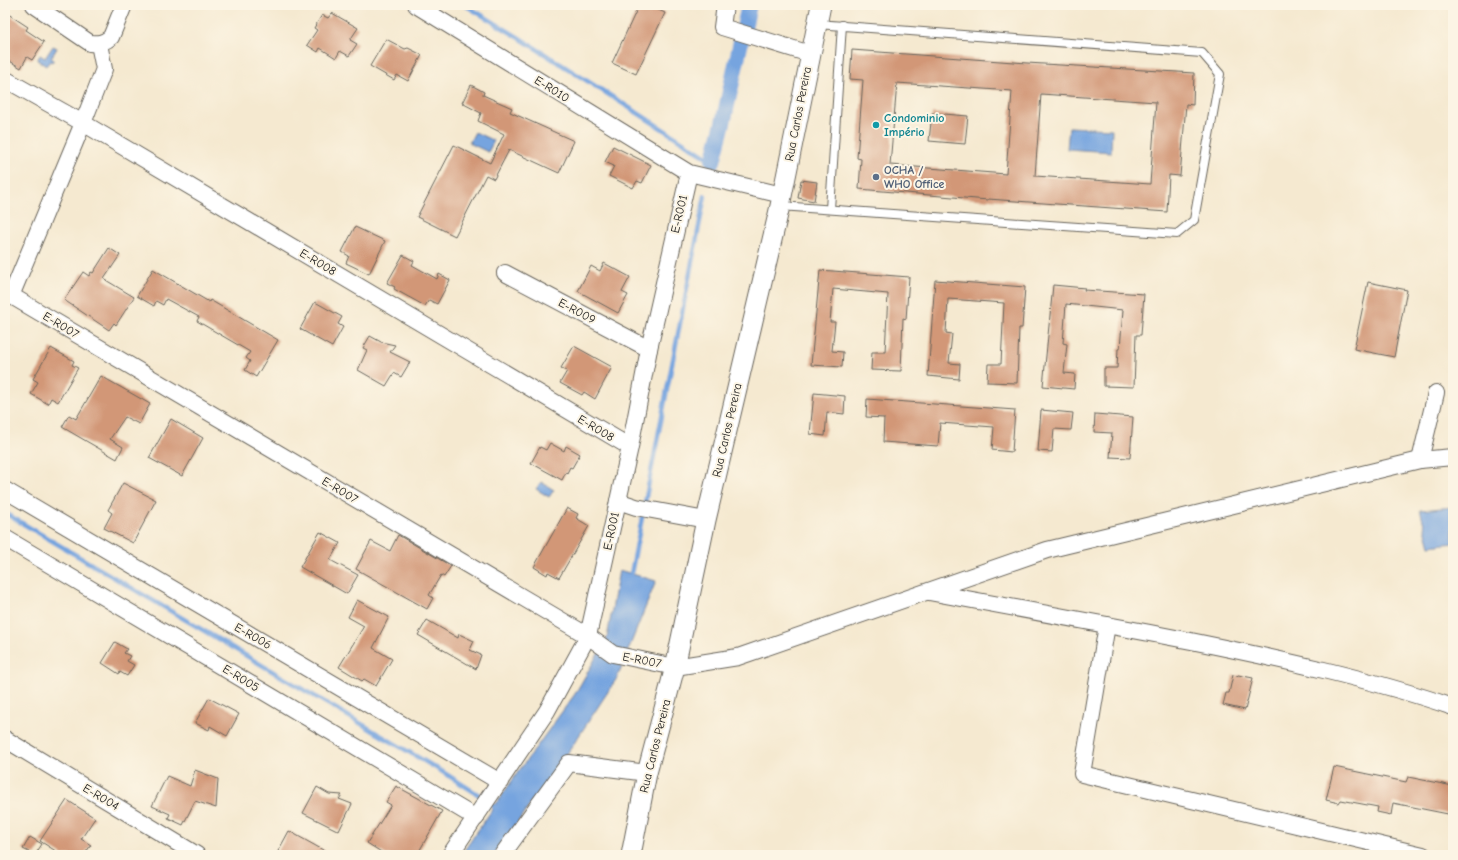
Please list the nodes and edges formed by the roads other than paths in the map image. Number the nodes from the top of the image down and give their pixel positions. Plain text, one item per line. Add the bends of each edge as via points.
1 (34, 5) edge
2 (124, 5) edge
3 (416, 5) edge
4 (725, 5) edge
5 (821, 5) edge
6 (817, 24) junction
7 (842, 25) junction
8 (99, 44) junction
9 (810, 54) junction
10 (5, 79) edge
11 (83, 123) junction
12 (689, 172) junction
13 (781, 200) junction
14 (830, 209) junction
15 (505, 273) dead end
16 (8, 294) edge
17 (649, 349) junction
18 (1436, 393) dead end
19 (630, 448) junction
20 (1453, 457) edge
21 (1420, 460) junction
22 (5, 490) edge
23 (618, 501) junction
24 (706, 520) junction
25 (5, 538) edge
26 (927, 592) junction
27 (1107, 625) junction
28 (588, 636) junction
29 (675, 667) junction
30 (1453, 707) edge
31 (5, 739) edge
32 (647, 773) junction
33 (500, 782) junction
34 (476, 818) junction
35 (197, 855) edge
36 (450, 855) edge
37 (502, 855) edge
38 (631, 855) edge
39 (1423, 855) edge

1 - 8 street via 90,43
2 - 8 street via 111,37
3 - 12 street, E-R010
4 - 9 street via 722,26
5 - 6 street, Rua Carlos Pereira
6 - 7 lane
6 - 9 street, Rua Carlos Pereira
7 - 14 lane
7 - 14 lane via 1202,54 1220,74 1194,220 1177,234
8 - 11 street via 104,69
9 - 13 street, Rua Carlos Pereira
10 - 11 street, E-R008
11 - 16 street
11 - 19 street, E-R008
12 - 13 street, E-R010
12 - 17 street, E-R001
13 - 14 lane
13 - 24 street, Rua Carlos Pereira
15 - 17 street, E-R009
16 - 28 street, E-R007
17 - 19 street, E-R001
18 - 21 street
19 - 23 street, E-R001
20 - 21 street
21 - 26 street via 1047,550
22 - 33 street, E-R006
23 - 24 street via 654,511
23 - 28 street, E-R001
24 - 29 street, Rua Carlos Pereira
25 - 34 street, E-R005
26 - 27 street
26 - 29 street via 738,657
27 - 30 street via 1280,659
27 - 39 street via 1082,774
28 - 29 street, E-R007 via 613,654
28 - 33 street, E-R001 via 547,711
29 - 32 street, Rua Carlos Pereira
31 - 35 street, E-R004
32 - 37 street via 569,763
32 - 38 street, Rua Carlos Pereira
33 - 34 street, E-R001
34 - 36 street, E-R001

